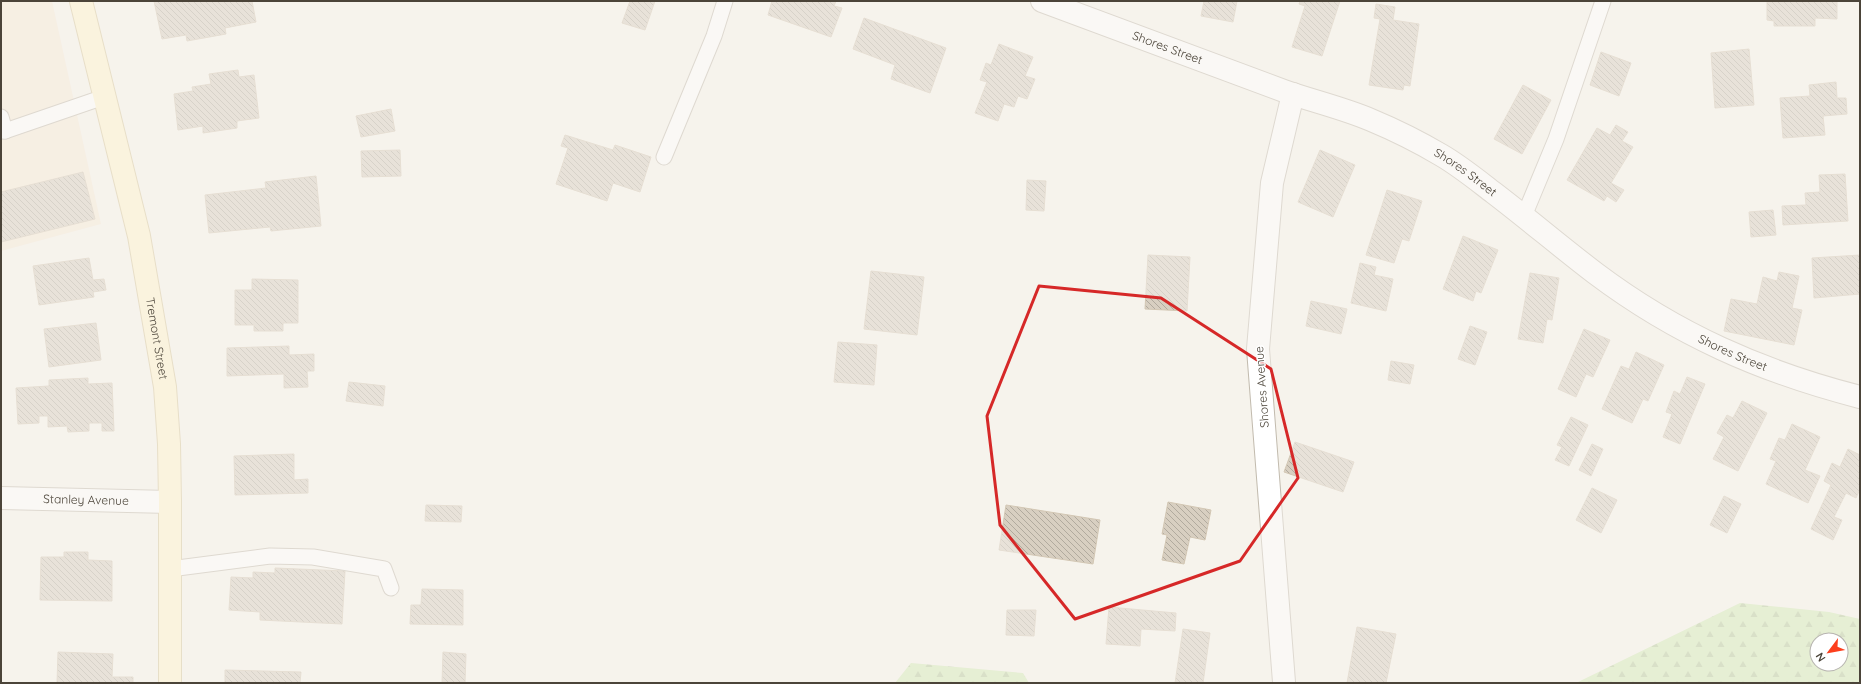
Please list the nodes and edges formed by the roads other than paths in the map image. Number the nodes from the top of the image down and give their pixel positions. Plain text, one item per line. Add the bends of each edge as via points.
1 (81, 1) edge
2 (725, 1) edge
3 (1042, 1) edge
4 (1603, 1) edge
5 (1293, 94) junction
6 (104, 97) junction
7 (2, 126) edge
8 (664, 157) dead end
9 (1524, 216) junction
10 (1860, 397) edge
11 (1, 498) edge
12 (170, 502) junction
13 (170, 569) junction
14 (391, 588) dead end
15 (1284, 682) dead end
16 (170, 683) edge

1 - 6 main road, Tremont Street
2 - 8 lane via 714,36
3 - 5 street, Shores Street
4 - 9 lane via 1556,139
5 - 9 street, Shores Street via 1370,120 1419,143 1469,174
5 - 15 street, Shores Avenue via 1272,183 1258,349
6 - 7 lane
6 - 12 main road, Tremont Street via 139,236 157,336 165,387
9 - 10 street, Shores Street via 1616,288 1681,329 1763,368
11 - 12 street, Stanley Avenue
12 - 13 main road, Tremont Street
13 - 14 lane via 270,556 313,558 384,569
13 - 16 main road, Tremont Street

